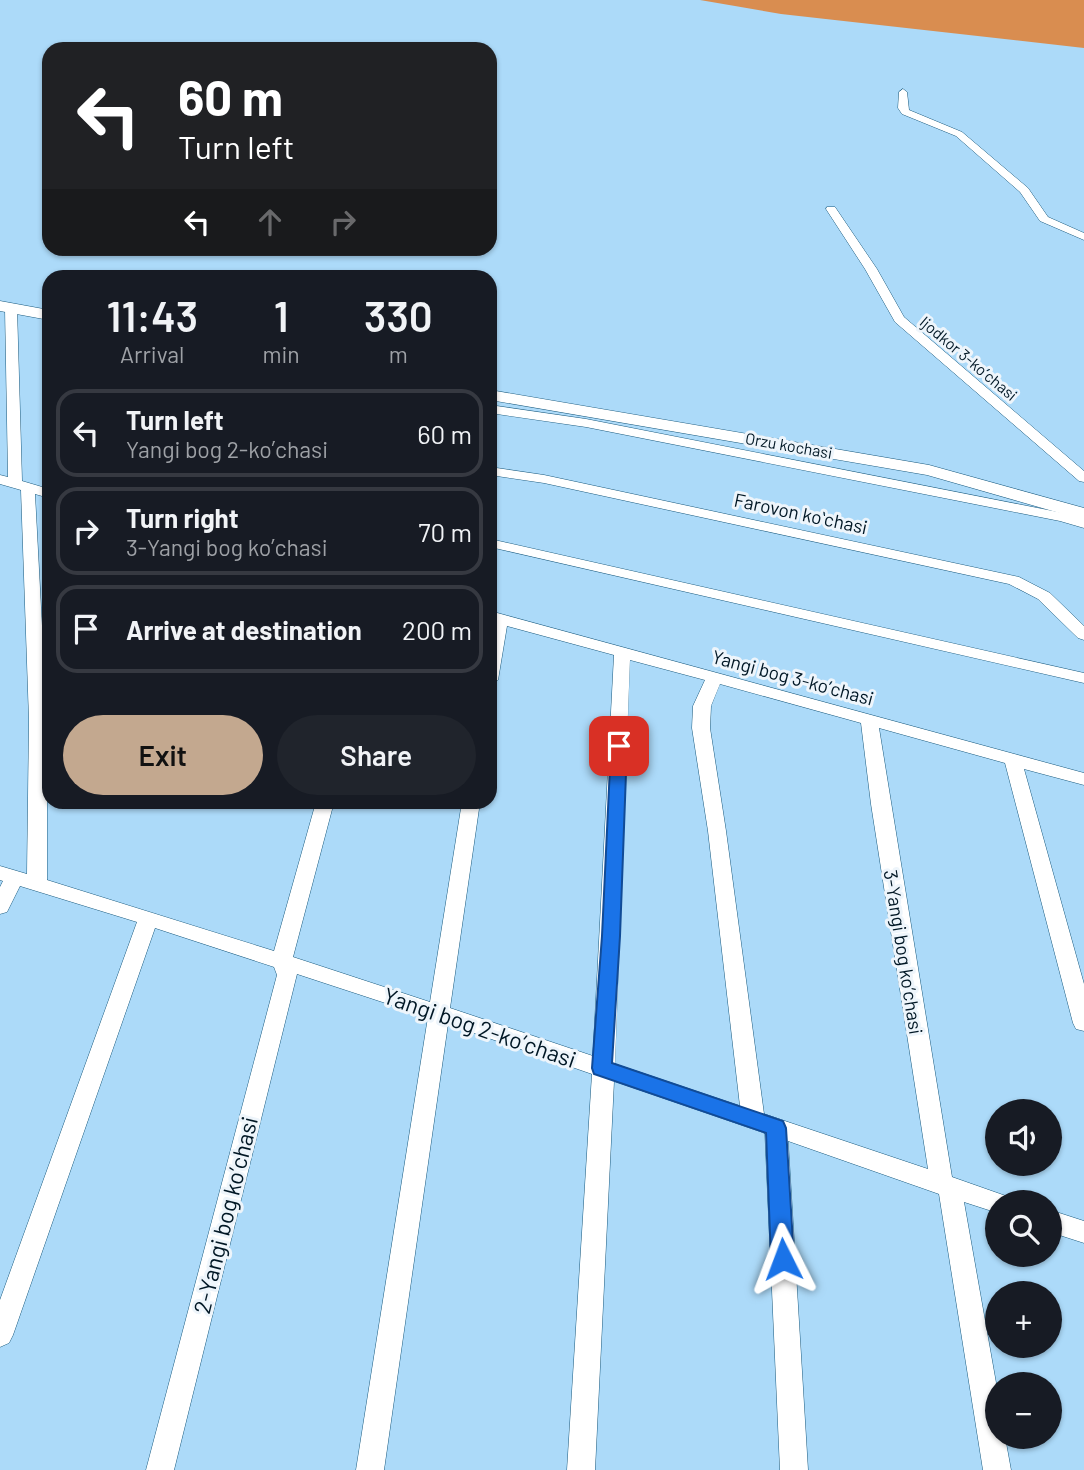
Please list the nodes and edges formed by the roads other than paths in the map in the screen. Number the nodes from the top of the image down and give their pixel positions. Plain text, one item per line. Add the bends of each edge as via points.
1 (903, 92) dead end
2 (831, 209) dead end
3 (1084, 237) edge
4 (6, 307) edge
5 (42, 314) edge
6 (497, 396) edge
7 (497, 410) edge
8 (497, 472) edge
9 (1084, 478) edge
10 (0, 479) edge
11 (22, 486) junction
12 (42, 492) edge
13 (1084, 514) edge
14 (1084, 524) edge
15 (497, 545) edge
16 (497, 618) edge
17 (1084, 635) edge
18 (622, 652) junction
19 (715, 677) junction
20 (1084, 678) edge
21 (42, 708) edge
22 (869, 719) junction
23 (42, 746) edge
24 (1013, 760) junction
25 (1084, 779) edge
26 (323, 809) edge
27 (470, 809) edge
28 (7, 875) edge
29 (37, 884) junction
30 (0, 907) edge
31 (148, 918) junction
32 (282, 961) junction
33 (437, 1012) junction
34 (1084, 1023) edge
35 (601, 1068) junction
36 (764, 1123) junction
37 (946, 1186) junction
38 (985, 1199) edge
39 (1062, 1225) edge
40 (1084, 1232) edge
41 (0, 1335) edge
42 (160, 1470) edge
43 (370, 1470) edge
44 (581, 1470) edge
45 (794, 1470) edge
46 (997, 1470) edge

1 - 3 street via 905,112 959,134 1024,190 1044,219
2 - 9 street, Ijodkor 3-koʼchasi via 899,319
4 - 5 main road
4 - 11 street
6 - 13 main road, Orzu kochasi via 929,470
7 - 14 street via 613,428
8 - 17 street, Farovon koʻchasi via 1014,580 1044,596
10 - 11 street
11 - 12 street
11 - 21 street
15 - 20 street
16 - 18 street, Yangi bog 3-koʼchasi
18 - 19 street, Yangi bog 3-koʼchasi
18 - 35 street
19 - 22 street, Yangi bog 3-koʼchasi
19 - 36 street via 702,706 701,729
22 - 24 street, Yangi bog 3-koʼchasi
22 - 37 street, 3-Yangi bog koʼchasi
23 - 29 street
24 - 25 street, Yangi bog 3-koʼchasi
24 - 34 street
26 - 32 street
27 - 33 street
28 - 29 street, Yangi bog 2-koʼchasi
28 - 30 street
29 - 31 street, Yangi bog 2-koʼchasi
31 - 32 street, Yangi bog 2-koʼchasi
31 - 41 street
32 - 33 street, Yangi bog 2-koʼchasi
32 - 42 street, 2-Yangi bog koʼchasi via 287,975
33 - 35 street, Yangi bog 2-koʼchasi
33 - 43 street
35 - 36 street, Yangi bog 2-koʼchasi
35 - 44 street
36 - 37 street, Yangi bog 2-koʼchasi
36 - 45 street
37 - 38 street, Yangi bog 2-koʼchasi
37 - 46 street
39 - 40 street

